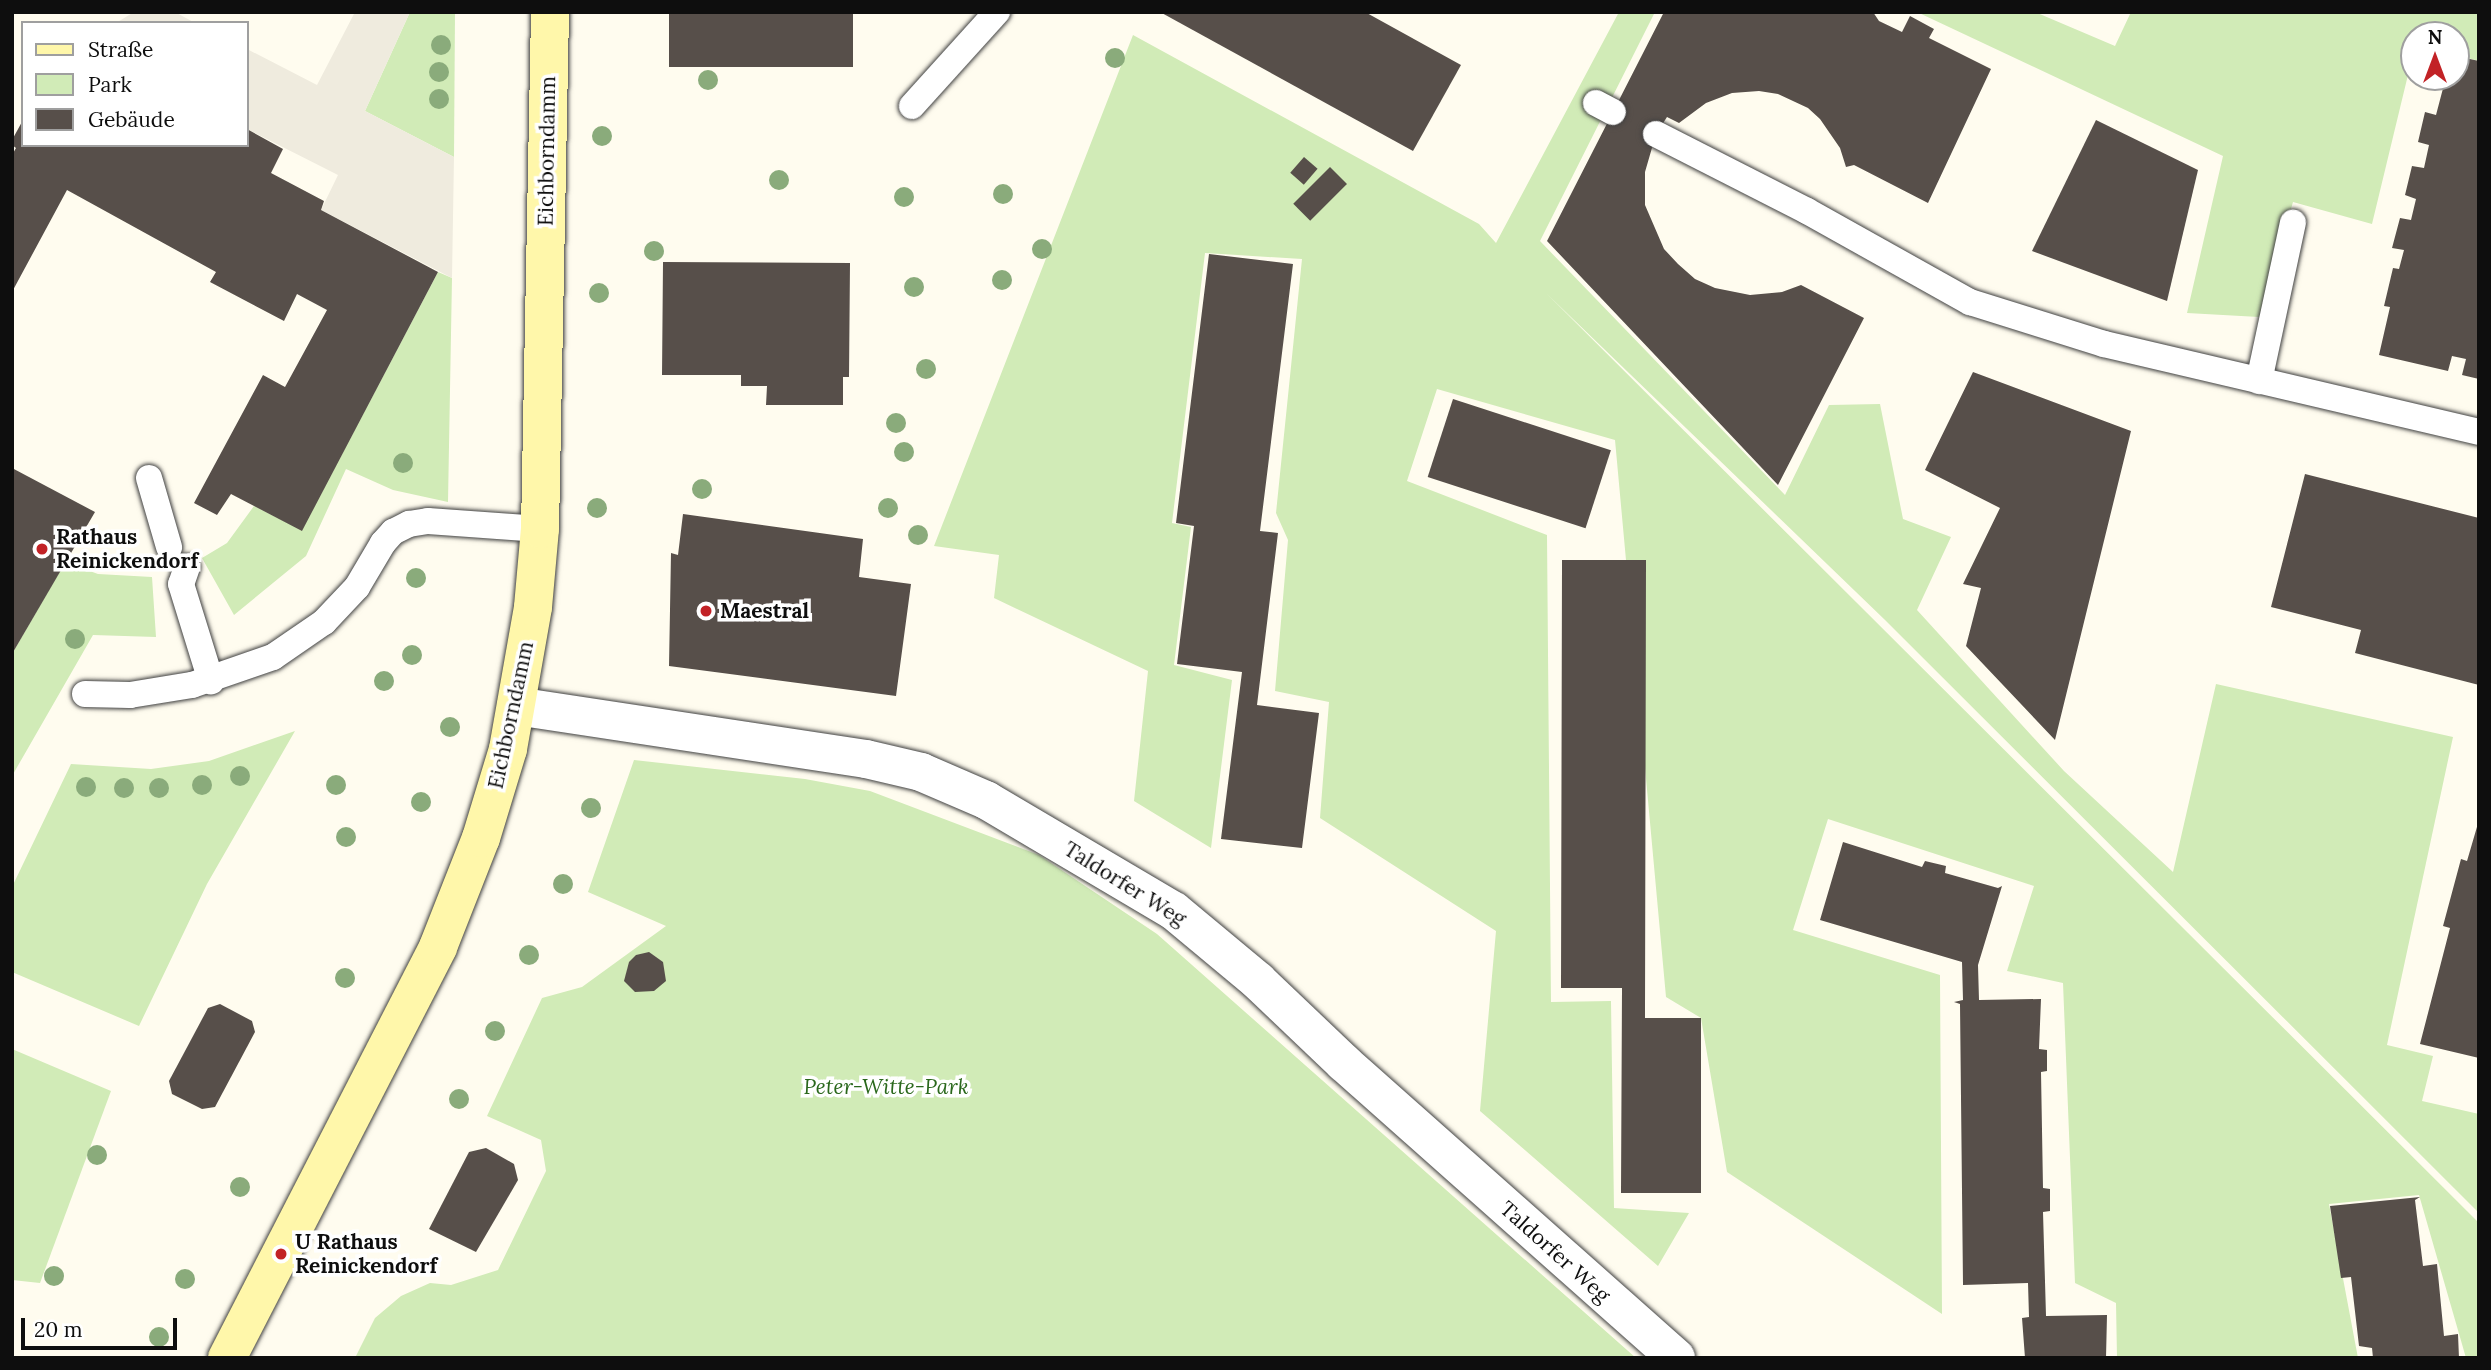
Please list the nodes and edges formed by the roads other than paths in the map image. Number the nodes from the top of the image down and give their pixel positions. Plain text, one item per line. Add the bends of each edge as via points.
1 (550, 12) edge
2 (997, 12) edge
3 (912, 106) dead end
4 (1656, 134) dead end
5 (2293, 223) dead end
6 (2259, 381) junction
7 (2479, 432) edge
8 (149, 478) dead end
9 (540, 529) junction
10 (169, 547) dead end
11 (178, 575) dead end
12 (211, 681) junction
13 (85, 694) dead end
14 (516, 706) junction
15 (226, 1358) edge
16 (1676, 1358) edge

1 - 9 main road, Eichborndamm
2 - 3 lane
4 - 6 lane via 1970,302 2104,344
5 - 6 lane
6 - 7 lane
8 - 10 lane
9 - 12 lane via 428,521 409,524 383,543 357,587 324,622 273,657
9 - 14 main road, Eichborndamm via 533,607
11 - 12 lane
12 - 13 lane via 130,695
14 - 15 main road, Eichborndamm via 481,838 438,947
14 - 16 street, Taldorfer Weg via 866,759 921,772 986,800 1174,911 1258,981

